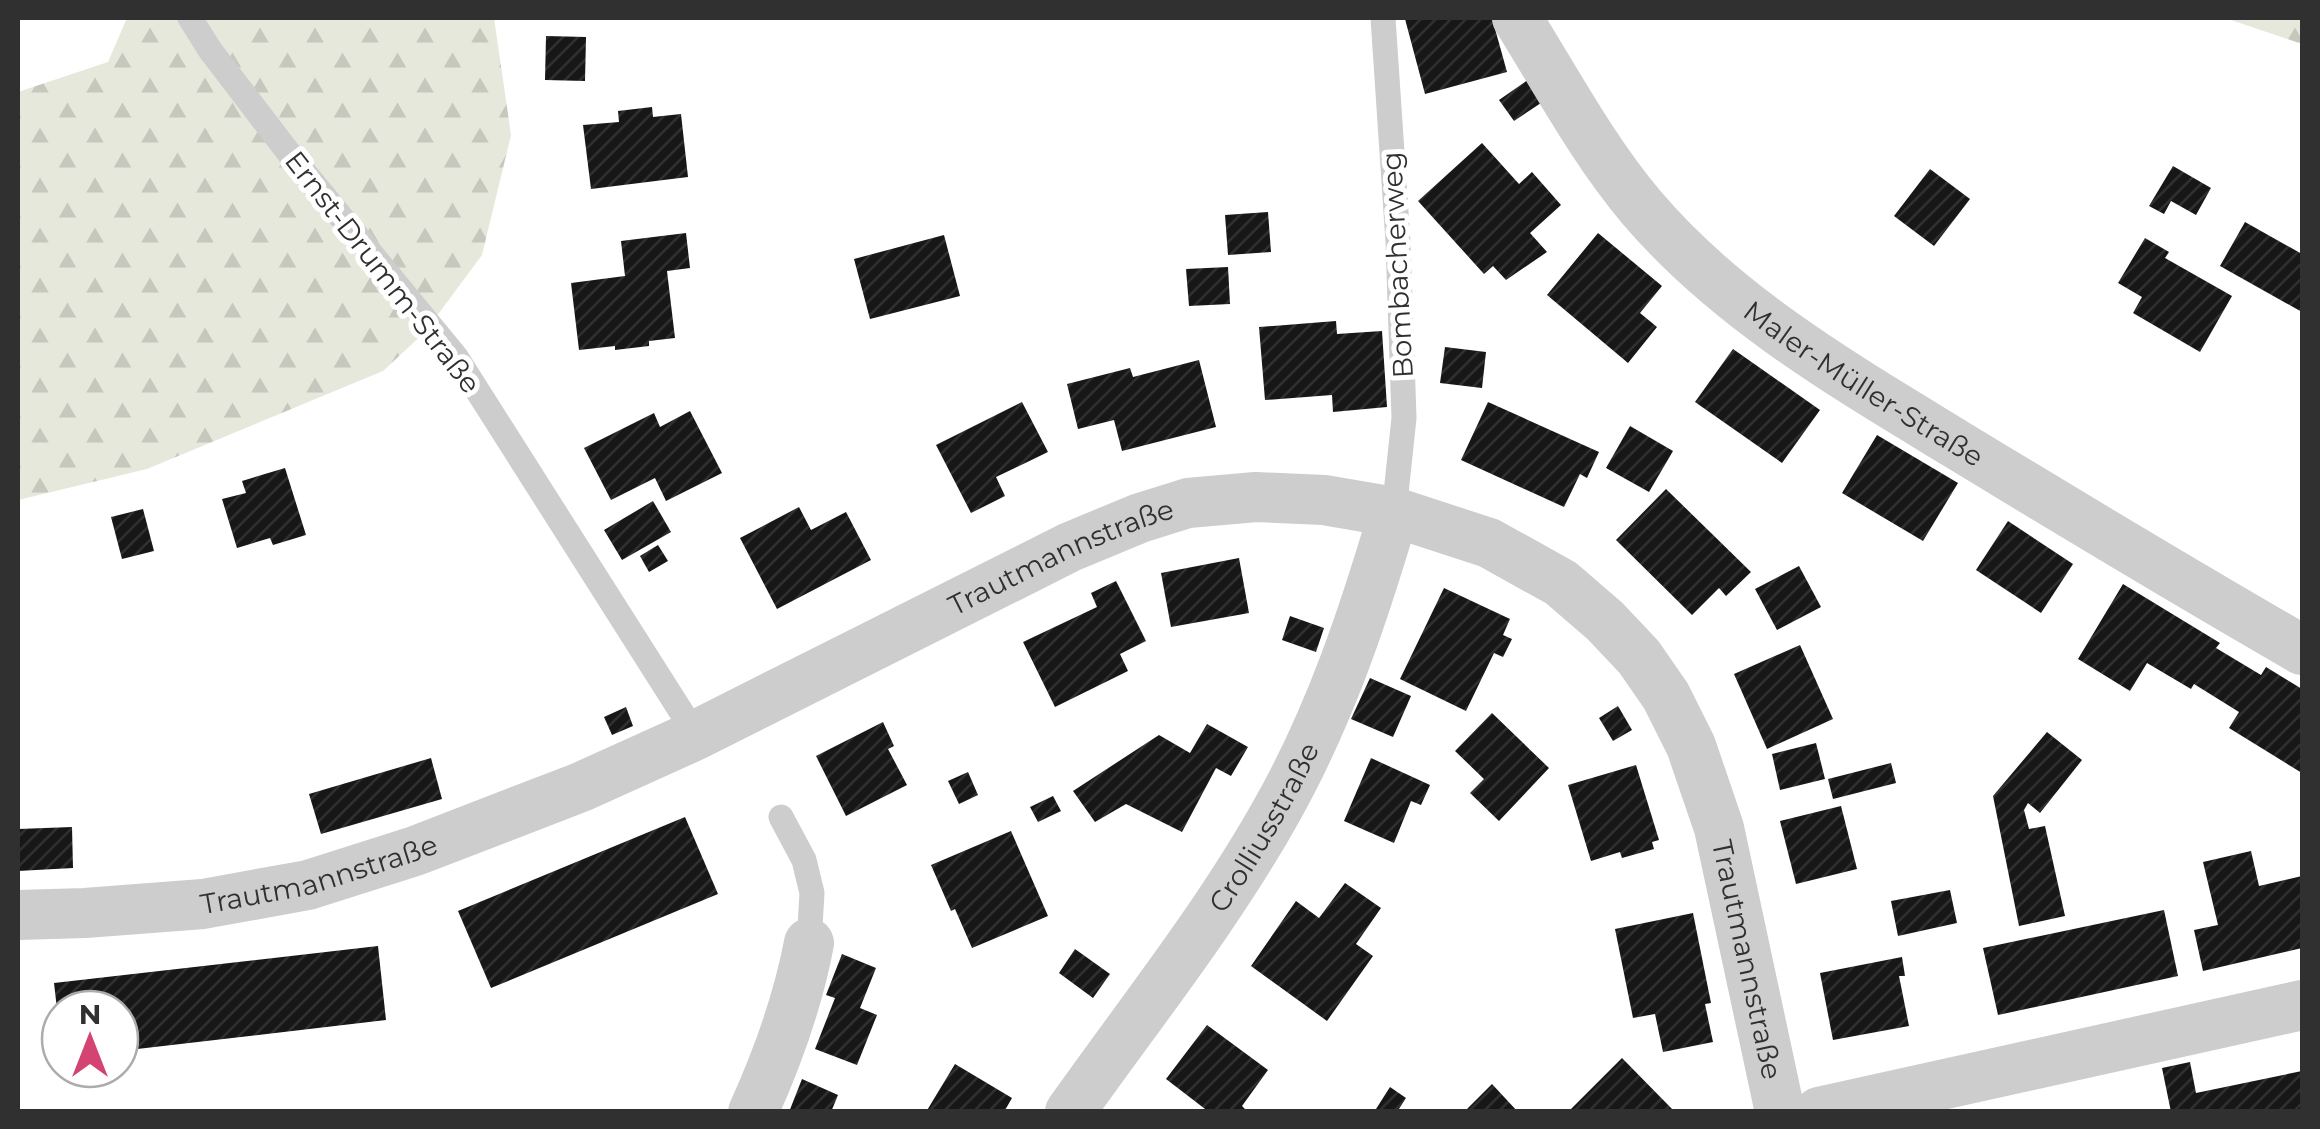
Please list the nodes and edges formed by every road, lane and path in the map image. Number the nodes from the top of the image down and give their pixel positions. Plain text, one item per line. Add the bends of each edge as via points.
1 (190, 18) edge
2 (1383, 18) edge
3 (1518, 18) edge
4 (1394, 512) junction
5 (2302, 650) edge
6 (696, 734) junction
7 (781, 817) dead end
8 (18, 914) edge
9 (809, 942) joint
10 (2302, 1006) edge
11 (753, 1112) edge
12 (1070, 1112) edge
13 (1780, 1112) edge
14 (1819, 1112) edge

1 - 6 lane, Ernst-Drumm-Straße via 295,161 456,357
2 - 4 lane, Bombacherweg via 1404,418
3 - 5 street, Maler-Müller-Straße via 1598,150 1701,268 1778,330 1882,399
4 - 6 street, Trautmannstraße via 1256,497 1188,503 1140,518
4 - 12 street, Crolliusstraße via 1328,705 1277,810 1230,888
4 - 13 street, Trautmannstraße via 1489,543 1560,583 1640,658 1666,696 1719,828
6 - 8 street, Trautmannstraße via 580,788 308,885 203,904
7 - 9 lane via 812,892
9 - 11 street via 786,1029
10 - 14 street

